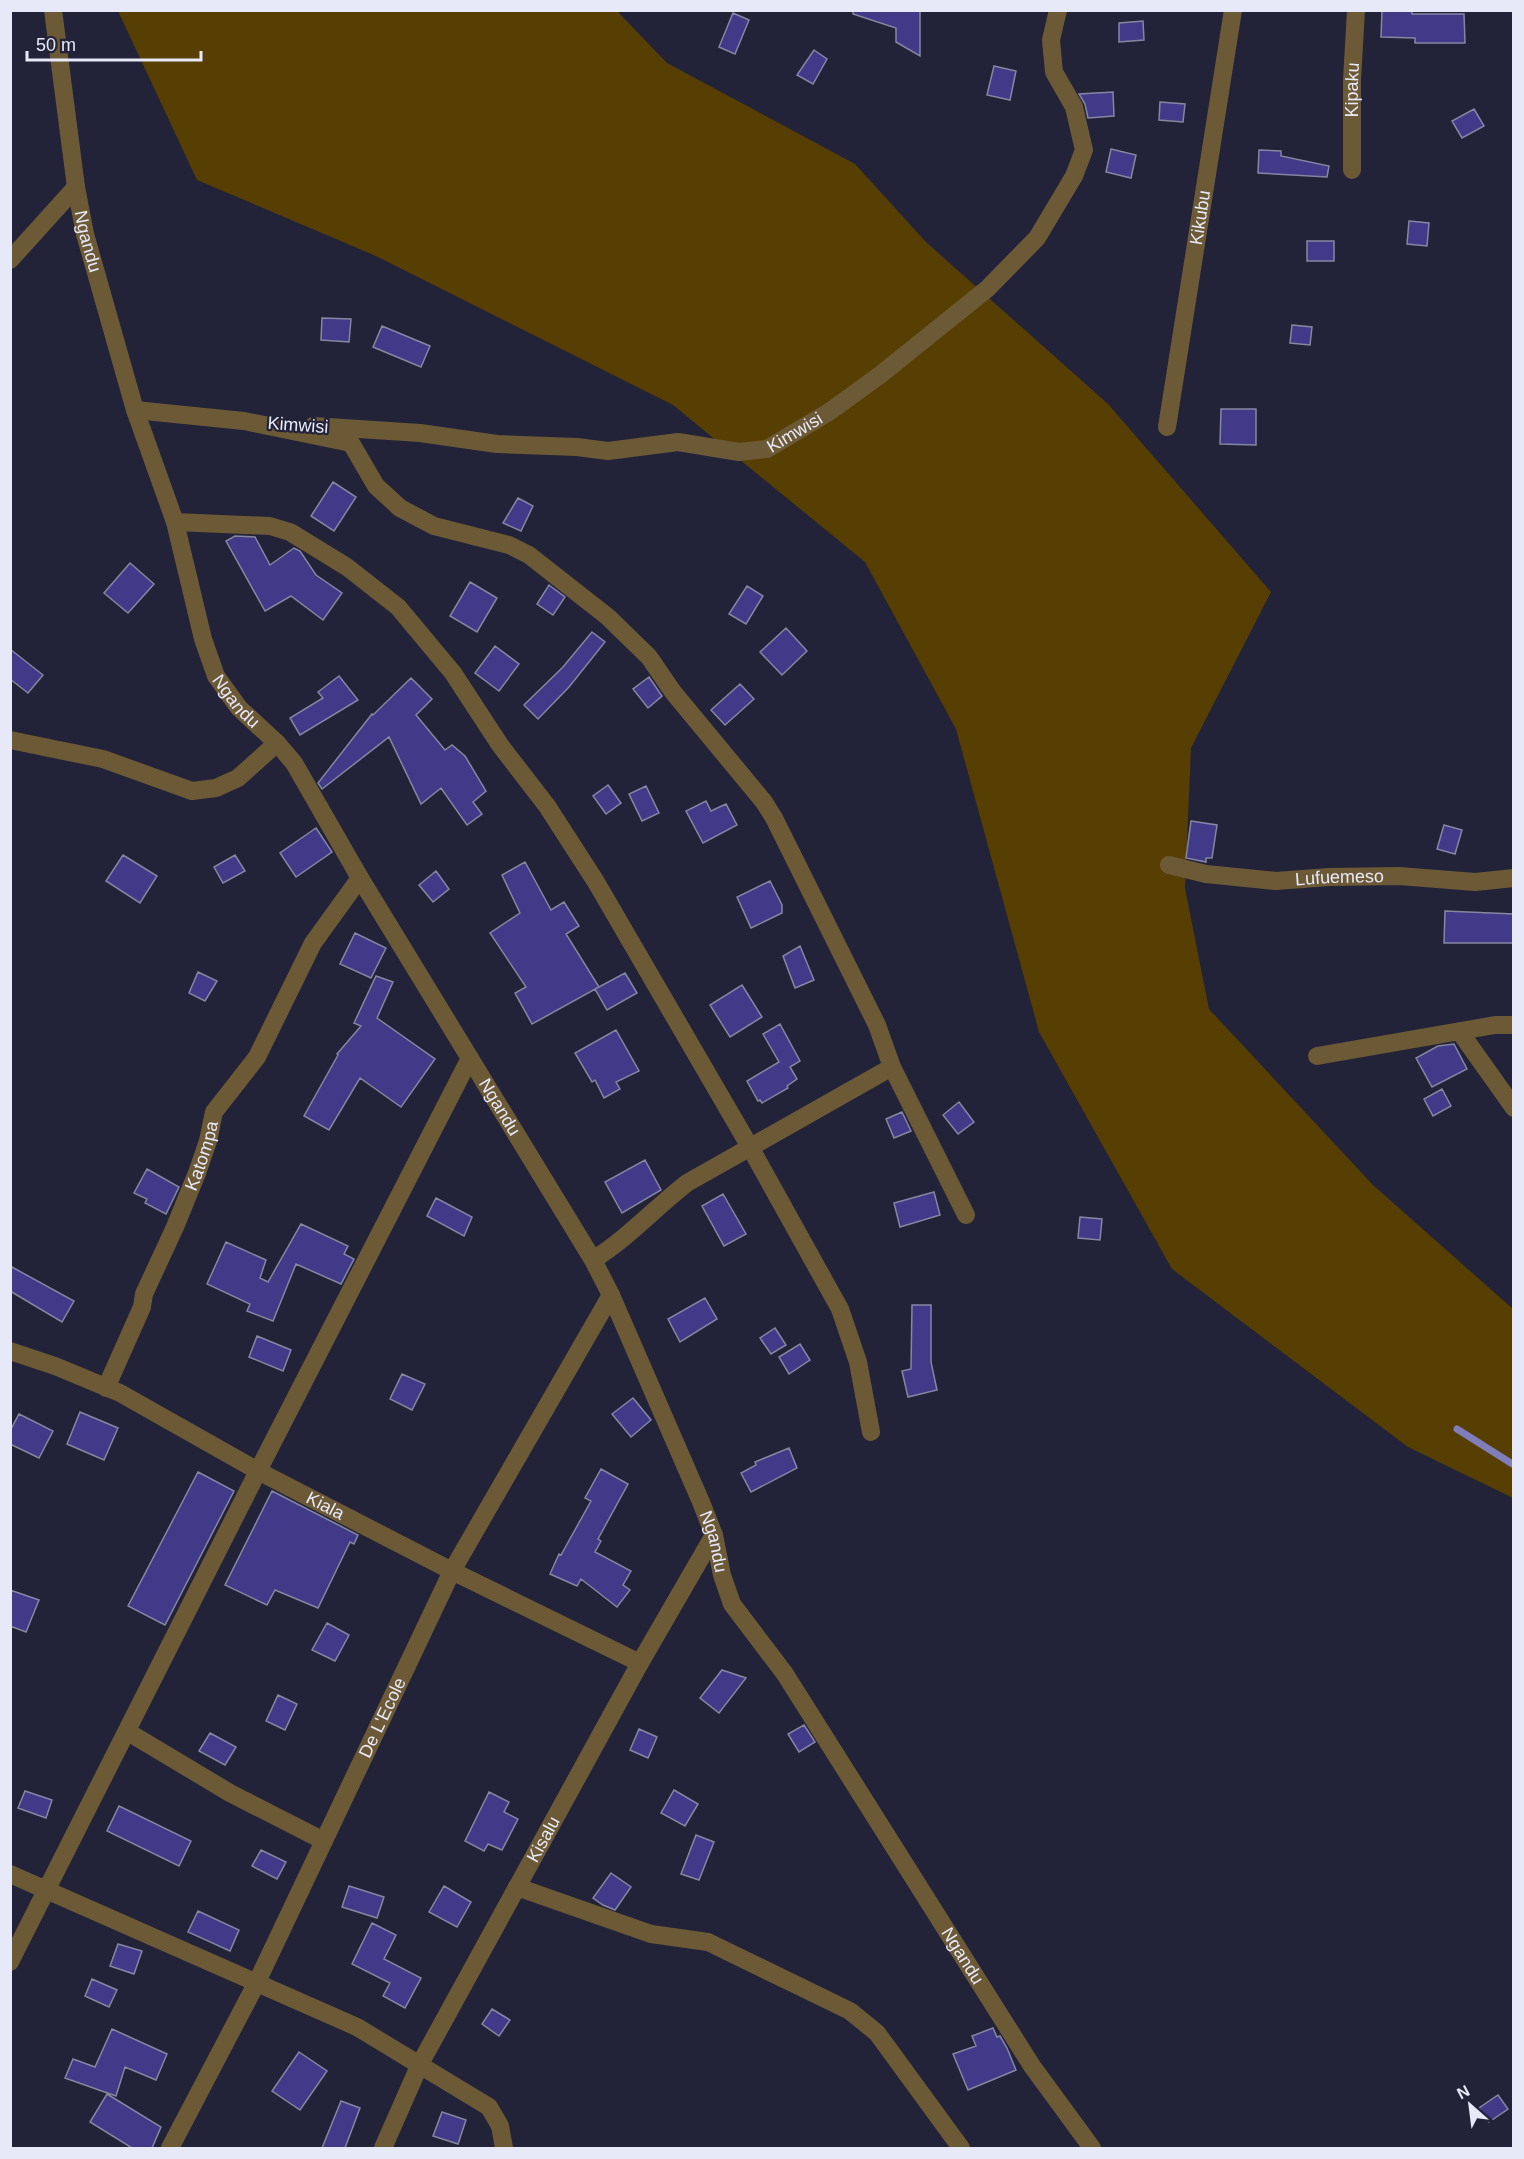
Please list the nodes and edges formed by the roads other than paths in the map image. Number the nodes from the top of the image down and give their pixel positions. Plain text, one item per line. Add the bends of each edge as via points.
1 (53, 10) edge
2 (1058, 10) edge
3 (1233, 10) edge
4 (1356, 10) edge
5 (1352, 170) dead end
6 (76, 187) junction
7 (10, 260) edge
8 (135, 410) junction
9 (244, 421) junction
10 (1167, 427) dead end
11 (175, 522) junction
12 (10, 740) edge
13 (277, 743) junction
14 (1169, 865) dead end
15 (360, 878) junction
16 (1514, 878) edge
17 (1514, 1025) edge
18 (1460, 1032) junction
19 (1317, 1056) dead end
20 (470, 1058) junction
21 (892, 1067) junction
22 (1514, 1108) edge
23 (750, 1147) junction
24 (966, 1215) dead end
25 (593, 1260) junction
26 (611, 1295) junction
27 (10, 1351) edge
28 (106, 1388) junction
29 (871, 1432) dead end
30 (258, 1471) junction
31 (714, 1535) junction
32 (452, 1571) junction
33 (640, 1663) junction
34 (128, 1732) junction
35 (324, 1840) junction
36 (10, 1874) edge
37 (517, 1887) junction
38 (45, 1891) junction
39 (10, 1962) edge
40 (256, 1984) junction
41 (420, 2064) junction
42 (170, 2148) edge
43 (383, 2148) edge
44 (504, 2148) edge
45 (961, 2148) edge
46 (1092, 2148) edge

1 - 6 street, Ngandu
2 - 9 street, Kimwisi via 1051,40 1054,72 1074,107 1084,150 1074,176 1036,238 987,289 880,375 829,412 767,449 739,452 678,442 608,452
3 - 10 street, Kikubu
4 - 5 street, Kipaku
6 - 7 street
6 - 8 street, Ngandu via 85,234
8 - 9 street
8 - 11 street, Ngandu
9 - 21 street via 351,443 376,486 400,508 434,526 509,544 608,616 649,657 764,802 877,1025
11 - 13 street, Ngandu via 203,639 216,676 239,708
11 - 23 street via 270,525 290,532 347,567 398,607 453,673 500,745 547,806 596,882
12 - 13 street via 103,759 192,791 216,788 238,778
13 - 15 street, Ngandu via 294,763
14 - 16 street, Lufuemeso via 1206,874 1276,881 1340,876 1475,882
15 - 20 street, Ngandu
15 - 28 street, Katompa via 313,943 257,1058 214,1112 193,1184
17 - 18 street
18 - 19 street
18 - 22 street
20 - 25 street, Ngandu
20 - 30 street
21 - 23 street
21 - 24 street
23 - 25 street via 687,1183 636,1229
23 - 29 street via 840,1310 858,1362
25 - 26 street, Ngandu
26 - 31 street, Ngandu
26 - 32 street, De L'Ecole
27 - 28 street, Kiala
28 - 30 street, Kiala
30 - 32 street, Kiala
30 - 34 street
31 - 33 street, Kisalu
31 - 46 street, Ngandu via 732,1604 785,1674 1032,2066
32 - 33 street, Kiala
32 - 35 street, De L'Ecole
33 - 37 street, Kisalu
34 - 35 street via 230,1794
34 - 38 street
35 - 40 street, De L'Ecole
36 - 38 street
37 - 41 street, Kisalu
37 - 45 street via 651,1934 708,1942 850,2011 877,2034
38 - 39 street
38 - 40 street
40 - 41 street via 357,2027
40 - 42 street, De L'Ecole
41 - 43 street, Kisalu
41 - 44 street via 489,2107 500,2126

